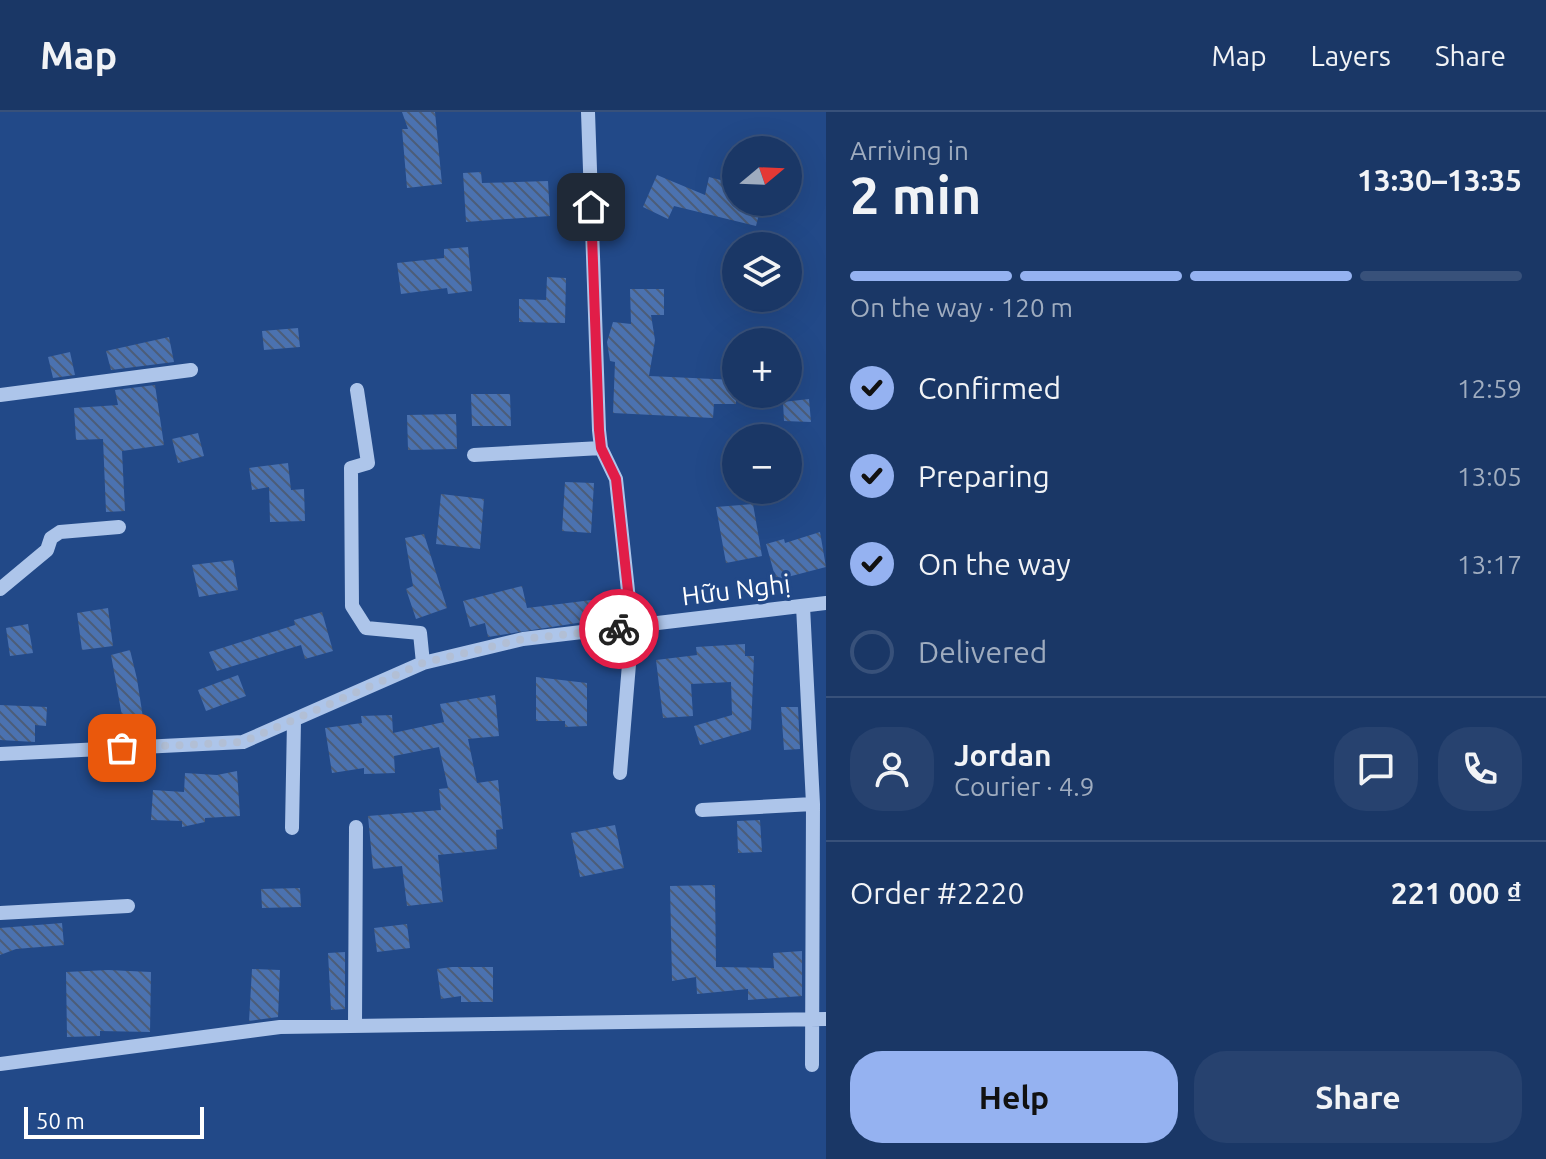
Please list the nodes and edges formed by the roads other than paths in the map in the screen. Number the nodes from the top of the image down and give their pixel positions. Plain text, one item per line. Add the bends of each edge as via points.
1 (588, 112) edge
2 (191, 370) dead end
3 (357, 390) dead end
4 (0, 395) edge
5 (601, 448) junction
6 (474, 455) dead end
7 (119, 527) dead end
8 (0, 589) edge
9 (826, 603) edge
10 (803, 606) junction
11 (632, 628) junction
12 (423, 663) junction
13 (294, 721) junction
14 (0, 754) edge
15 (620, 773) dead end
16 (813, 804) junction
17 (702, 810) dead end
18 (356, 827) dead end
19 (292, 828) dead end
20 (128, 906) dead end
21 (0, 913) edge
22 (819, 1019) edge
23 (355, 1025) junction
24 (0, 1064) edge
25 (812, 1065) dead end

1 - 5 street
2 - 4 street
3 - 12 street via 368,463 351,468 352,606 366,628 420,633
5 - 6 street
5 - 11 street via 616,479
7 - 8 street via 60,532 47,550
9 - 10 street, Hữu Nghị
10 - 11 street, Hữu Nghị
10 - 16 street
11 - 12 street, Hữu Nghị via 523,639
11 - 15 street
12 - 13 street, Hữu Nghị
13 - 14 street, Hữu Nghị via 243,742
13 - 19 street
16 - 17 street
16 - 22 street
18 - 23 street
20 - 21 street
22 - 23 street
22 - 25 street
23 - 24 street via 280,1027

